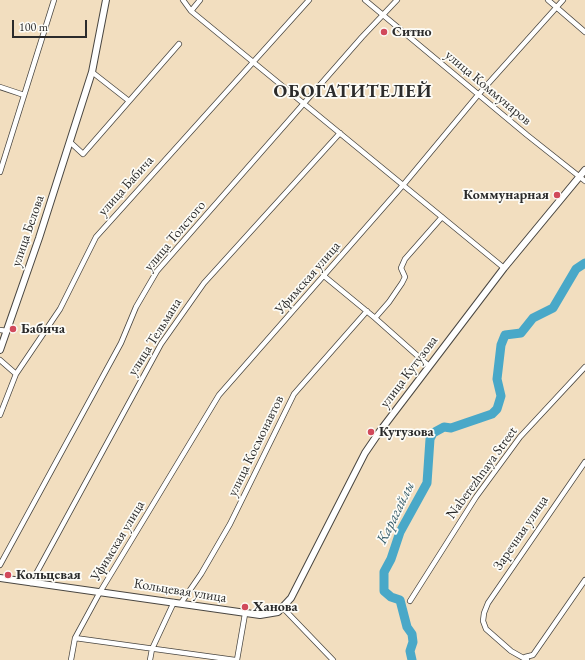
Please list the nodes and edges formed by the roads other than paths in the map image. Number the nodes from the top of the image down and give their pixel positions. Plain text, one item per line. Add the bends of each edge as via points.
1 (54, 0) edge
2 (106, 0) edge
3 (183, 0) edge
4 (200, 0) edge
5 (308, 0) edge
6 (365, 0) edge
7 (397, 0) edge
8 (548, 0) edge
9 (563, 0) edge
10 (556, 8) junction
11 (191, 11) junction
12 (384, 16) junction
13 (585, 32) edge
14 (179, 44) dead end
15 (253, 62) junction
16 (92, 72) junction
17 (0, 88) edge
18 (24, 95) junction
19 (478, 95) junction
20 (129, 101) junction
21 (305, 103) junction
22 (340, 134) junction
23 (70, 142) junction
24 (585, 170) edge
25 (0, 172) edge
26 (579, 177) junction
27 (585, 181) edge
28 (404, 184) junction
29 (442, 217) junction
30 (504, 268) junction
31 (324, 276) junction
32 (367, 312) junction
33 (375, 318) junction
34 (3, 330) edge
35 (0, 350) edge
36 (0, 360) edge
37 (429, 366) junction
38 (585, 367) edge
39 (16, 374) junction
40 (0, 415) edge
41 (585, 462) edge
42 (0, 565) edge
43 (0, 578) edge
44 (585, 580) edge
45 (31, 583) junction
46 (100, 592) junction
47 (410, 601) dead end
48 (174, 602) junction
49 (181, 603) junction
50 (283, 608) junction
51 (245, 614) junction
52 (75, 638) junction
53 (152, 649) junction
54 (526, 659) edge
55 (71, 660) edge
56 (150, 660) edge
57 (236, 660) edge
58 (333, 660) edge

1 - 18 street
2 - 16 main road, улица Белова
3 - 11 street
4 - 11 street
5 - 15 street, улица Бабича
6 - 12 street, улица Коммунаров
7 - 12 street, улица Толстого
8 - 10 street
9 - 10 street, Уфимская улица
10 - 13 street
10 - 19 street, Уфимская улица
11 - 15 street
12 - 19 street, улица Коммунаров
12 - 21 street, улица Толстого via 362,37
14 - 20 street
15 - 21 street
15 - 39 street, улица Бабича via 96,237 60,309
16 - 20 street
16 - 23 main road, улица Белова
17 - 18 street
18 - 25 street
19 - 26 street, улица Коммунаров
19 - 28 street, Уфимская улица
20 - 23 street via 83,154
21 - 22 street
21 - 42 street, улица Толстого via 157,271
22 - 28 street
22 - 45 street, улица Тельмана via 204,283 161,344
23 - 34 main road, улица Белова
24 - 26 main road, улица Кутузова
26 - 27 street, улица Коммунаров
26 - 30 main road, улица Кутузова
28 - 29 street
28 - 31 street, Уфимская улица
29 - 30 street
29 - 33 street via 405,259 402,268 405,277 402,283
30 - 37 main road, улица Кутузова
31 - 32 street
31 - 46 street, Уфимская улица via 219,395
32 - 33 street
32 - 49 street, улица Космонавтов via 294,394 230,524
33 - 37 street
34 - 35 main road, улица Белова
36 - 39 street
37 - 50 main road, улица Кутузова via 365,453 292,598
38 - 47 street, Naberezhnaya Street via 520,437 476,497
39 - 40 street, улица Бабича
41 - 54 street, Заречная улица via 488,603 484,613 486,629 504,646
43 - 45 main road, Кольцевая улица
44 - 54 street via 533,655
45 - 46 main road, Кольцевая улица
46 - 48 main road, Кольцевая улица
46 - 52 street, Уфимская улица
48 - 49 main road, Кольцевая улица
48 - 53 street
49 - 51 main road, Кольцевая улица
50 - 51 main road, Кольцевая улица via 268,615
50 - 58 street
51 - 57 street
52 - 53 street
52 - 55 street, Уфимская улица
53 - 56 street
53 - 57 street

